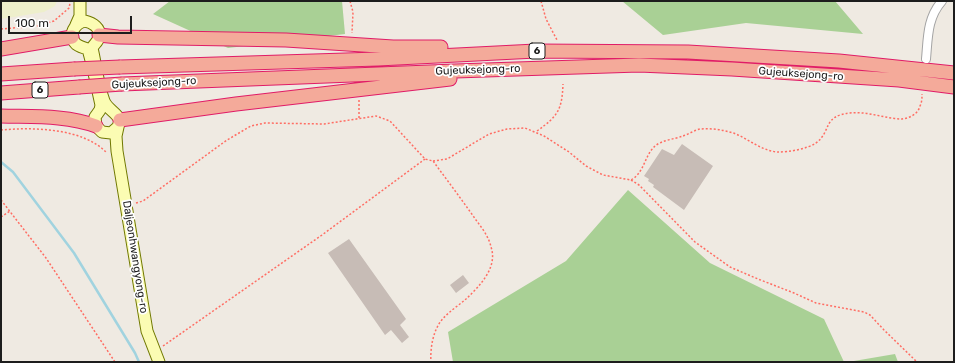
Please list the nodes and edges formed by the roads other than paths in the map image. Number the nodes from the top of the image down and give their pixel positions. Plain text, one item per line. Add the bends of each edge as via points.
1 (942, 1) edge
2 (77, 2) edge
3 (91, 22) junction
4 (76, 25) junction
5 (99, 35) junction
6 (72, 37) junction
7 (1, 49) edge
8 (584, 51) junction
9 (926, 59) dead end
10 (639, 65) junction
11 (954, 73) edge
12 (1, 74) edge
13 (954, 87) edge
14 (1, 93) edge
15 (1, 116) edge
16 (119, 124) junction
17 (99, 129) junction
18 (112, 152) junction
19 (157, 357) edge

1 - 9 street via 931,19
2 - 3 main road
2 - 4 main road via 80,16
3 - 4 main road via 80,22
3 - 5 main road via 96,26
4 - 6 main road
5 - 8 highway via 286,40 393,47 504,45
5 - 16 main road via 92,48 104,103 118,115
6 - 7 highway
6 - 17 main road via 80,47 88,49 101,105 95,117
8 - 11 highway, Gujeuksejong-ro / 6 via 688,52 839,61
8 - 12 highway, Gujeuksejong-ro / 6, bridge via 120,67
10 - 13 highway, Gujeuksejong-ro / 6 via 891,80
10 - 14 highway, Gujeuksejong-ro / 6, bridge via 122,84
10 - 16 highway via 572,73 436,80 236,104
15 - 17 highway via 58,118 88,123
16 - 17 main road via 111,133
16 - 18 main road, Daljeonhwangyong-ro
17 - 18 main road via 110,138
18 - 19 main road, Daljeonhwangyong-ro via 126,205 147,331

